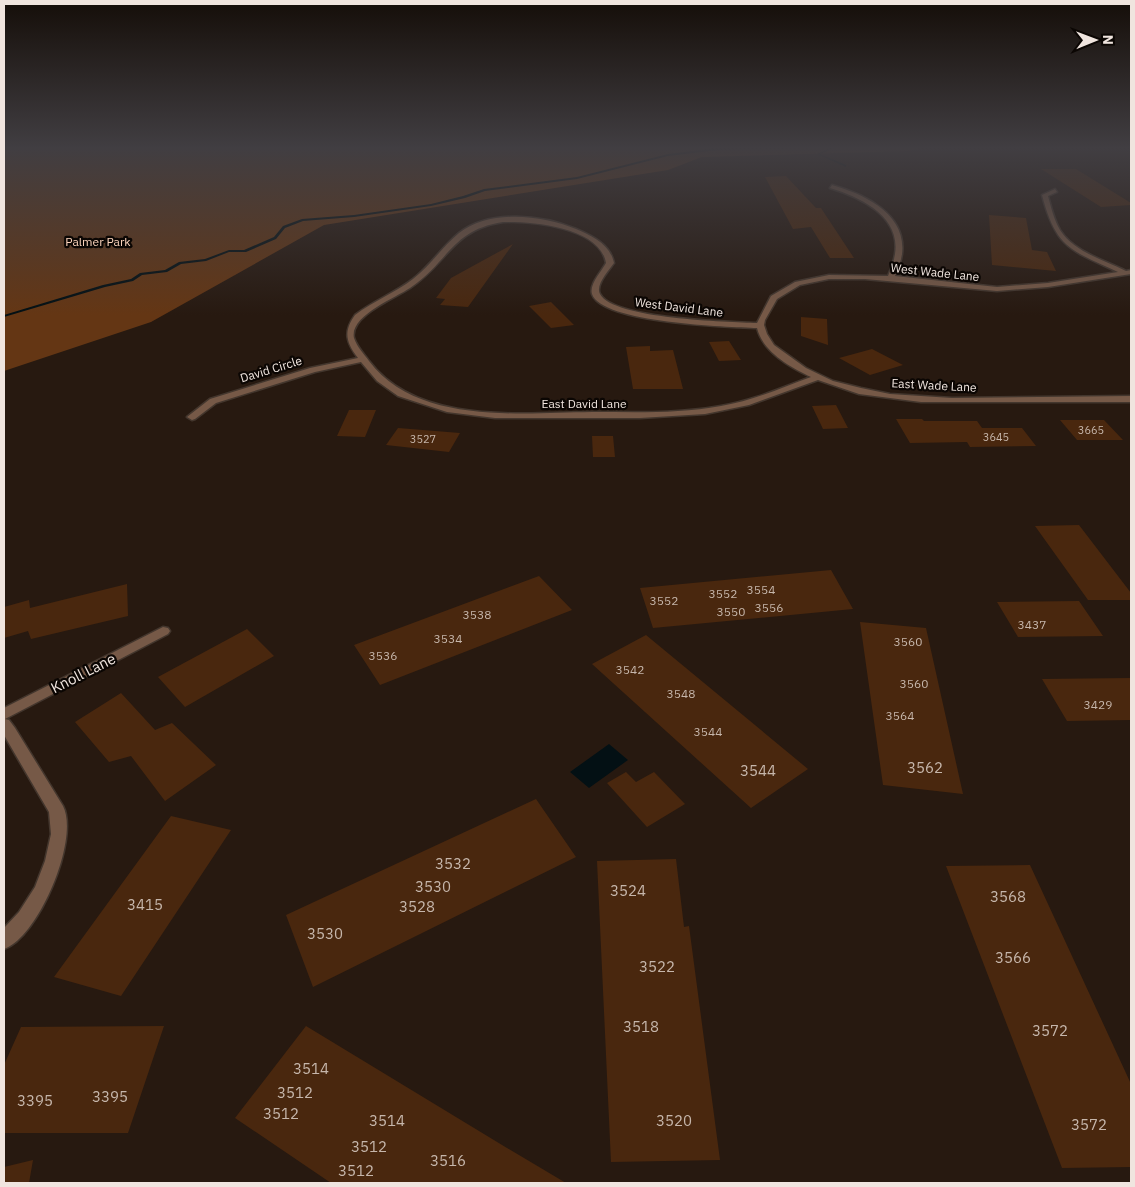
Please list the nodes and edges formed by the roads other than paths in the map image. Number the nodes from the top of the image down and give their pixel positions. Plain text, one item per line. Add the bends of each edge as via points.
1 (869, 203) edge
2 (1048, 203) edge
3 (1129, 273) edge
4 (891, 278) junction
5 (760, 326) junction
6 (363, 359) junction
7 (818, 377) junction
8 (1131, 399) edge
9 (192, 417) dead end
10 (163, 632) dead end
11 (4, 714) edge
12 (4, 724) edge
13 (4, 941) edge

1 - 4 street via 895,227 899,253
2 - 3 street via 1055,227 1063,237 1079,250
3 - 4 street, West Wade Lane via 997,288
4 - 5 street, West Wade Lane via 818,278 791,286 771,299 765,307
5 - 6 street, West David Lane via 692,322 615,309 596,294 596,287 610,262 608,253 598,243 551,222 504,221 466,231 423,275 358,317 352,323 350,338
5 - 7 street, East Wade Lane via 761,333 774,349 798,368
6 - 7 street, East David Lane via 377,378 400,394 442,407 500,415 646,415 720,409 759,399
6 - 9 street, David Circle via 313,370 213,401
7 - 8 street, East Wade Lane via 873,393 933,400
10 - 11 street, Knoll Lane
12 - 13 street via 58,811 59,834 42,890 25,918

